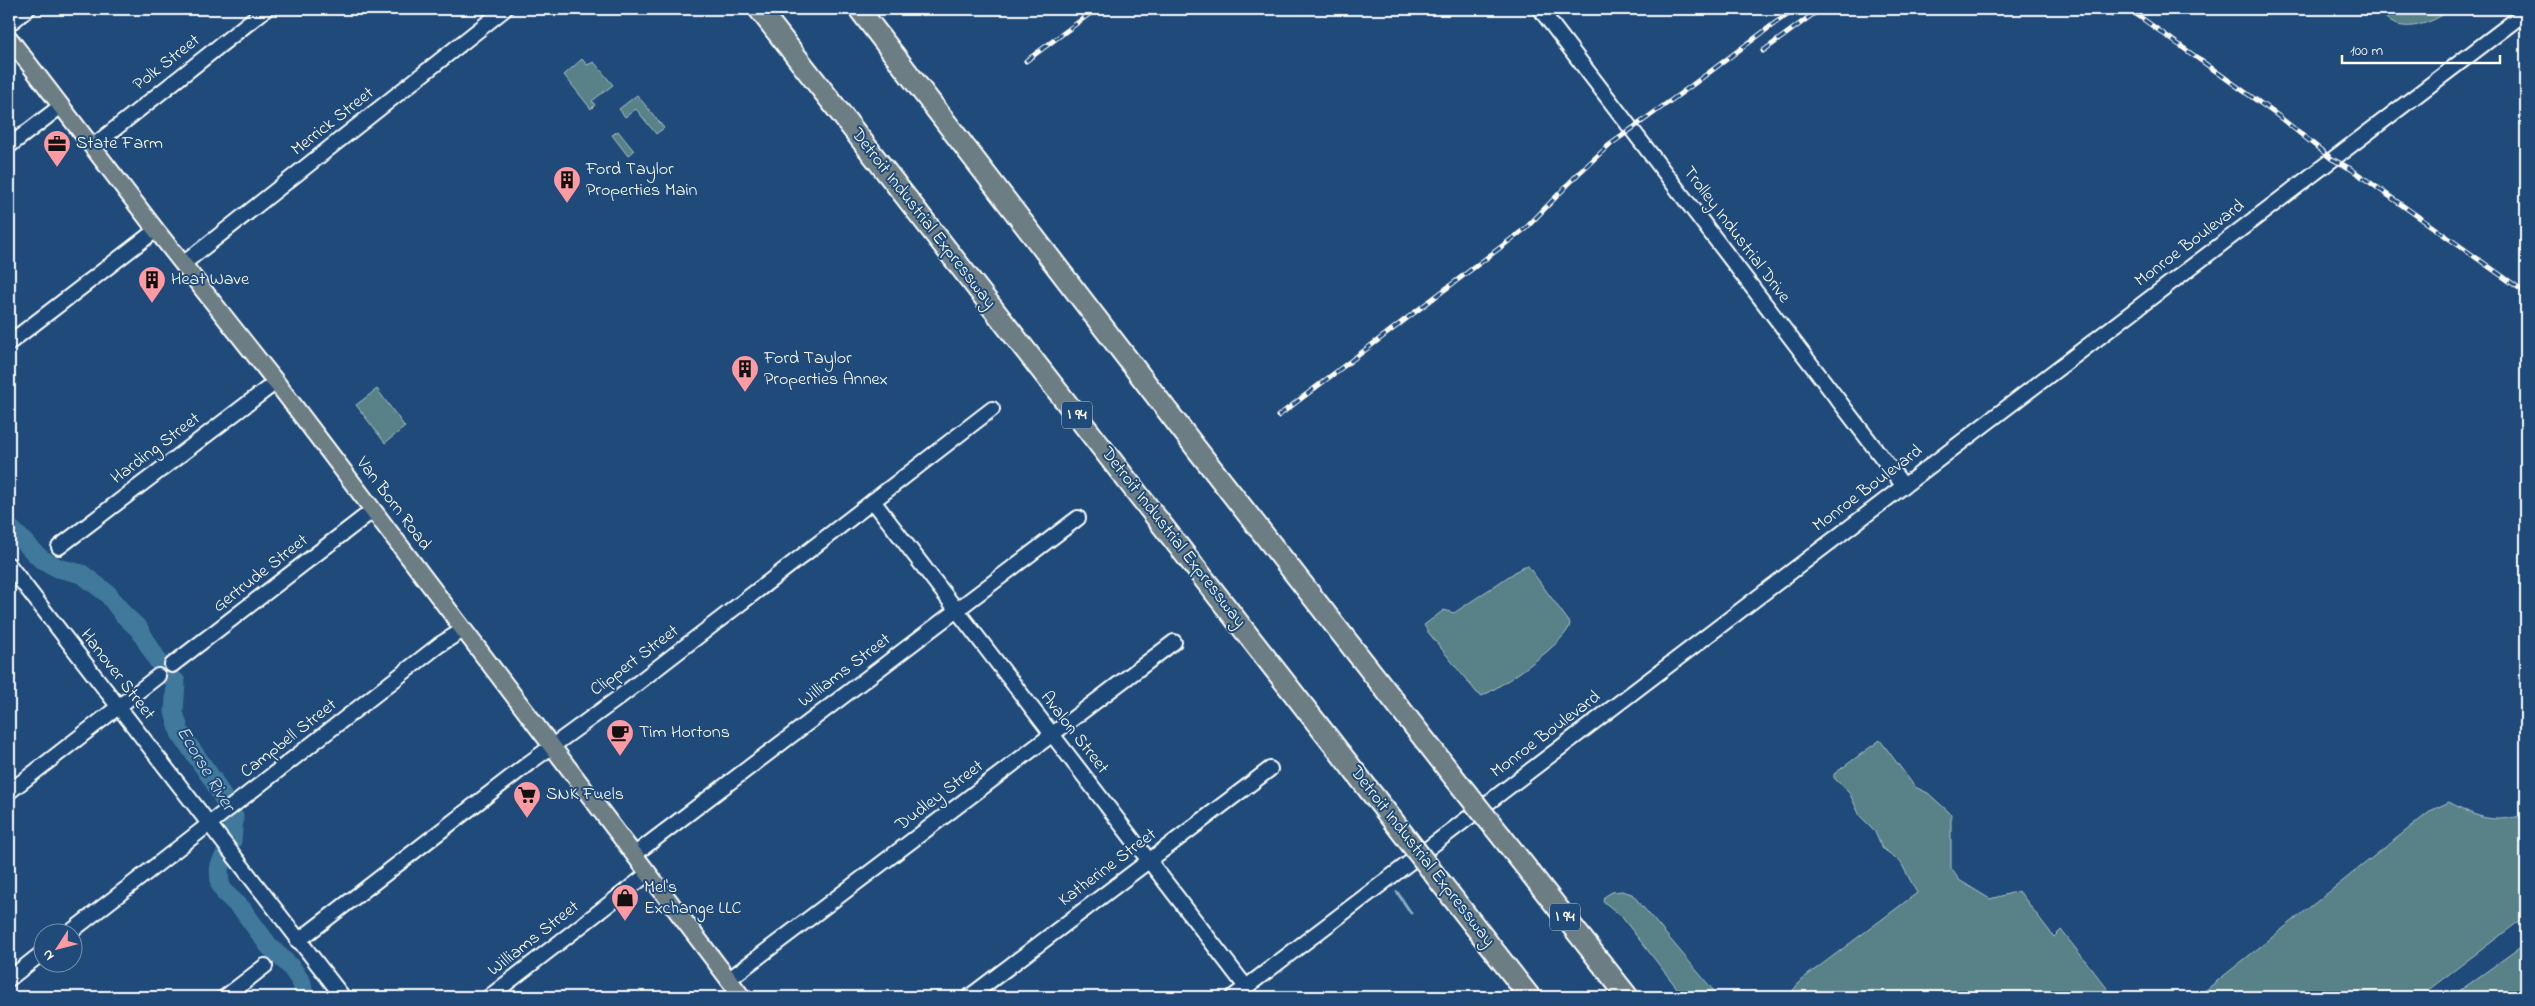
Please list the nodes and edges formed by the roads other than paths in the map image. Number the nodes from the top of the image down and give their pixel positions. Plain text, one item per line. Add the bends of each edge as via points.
1 (28, 9) edge
2 (266, 9) edge
3 (759, 9) edge
4 (860, 9) edge
5 (1540, 9) edge
6 (500, 10) edge
7 (2526, 12) edge
8 (9, 24) edge
9 (9, 38) edge
10 (61, 106) junction
11 (9, 146) edge
12 (92, 146) junction
13 (156, 230) junction
14 (183, 264) junction
15 (9, 343) edge
16 (276, 382) junction
17 (992, 409) dead end
18 (1903, 485) junction
19 (873, 501) junction
20 (372, 511) junction
21 (1078, 518) dead end
22 (59, 547) dead end
23 (9, 565) edge
24 (14, 582) edge
25 (956, 610) junction
26 (463, 630) junction
27 (1174, 642) dead end
28 (172, 666) dead end
29 (158, 676) dead end
30 (118, 707) junction
31 (1052, 735) junction
32 (553, 746) junction
33 (1270, 769) dead end
34 (9, 792) edge
35 (210, 824) junction
36 (635, 854) junction
37 (1149, 861) junction
38 (649, 873) junction
39 (81, 924) edge
40 (298, 940) junction
41 (32, 961) edge
42 (265, 966) dead end
43 (9, 979) edge
44 (728, 980) junction
45 (1246, 987) junction
46 (225, 997) edge
47 (343, 997) edge
48 (489, 997) edge
49 (741, 997) edge
50 (969, 997) edge
51 (1233, 997) edge
52 (1530, 997) edge
53 (1628, 997) edge

1 - 8 street
2 - 12 street, Polk Street
3 - 52 highway, Detroit Industrial Expressway / I 94, bridge
4 - 53 highway, I 94, bridge via 1193,444
5 - 18 street, Trolley Industrial Drive
6 - 14 street, Merrick Street
7 - 18 street, Monroe Boulevard
9 - 10 main road, Van Born Road
10 - 11 street
10 - 12 main road, Van Born Road
12 - 13 main road, Van Born Road
13 - 14 main road, Van Born Road
13 - 15 street
14 - 16 main road, Van Born Road
16 - 20 main road, Van Born Road
16 - 22 street, Harding Street
17 - 19 street, Clippert Street
18 - 45 street, Monroe Boulevard
19 - 25 street, Avalon Street
19 - 32 street, Clippert Street
20 - 26 main road, Van Born Road
20 - 28 street, Gertrude Street
21 - 25 street, Williams Street
23 - 24 street, Hanover Street
24 - 30 street, Hanover Street
25 - 31 street, Avalon Street
25 - 36 street, Williams Street
26 - 32 main road, Van Born Road
26 - 35 street, Campbell Street via 439,645
27 - 31 street, Dudley Street
29 - 30 street
30 - 34 street
30 - 35 street, Hanover Street
31 - 37 street, Avalon Street
31 - 44 street, Dudley Street
32 - 36 main road, Van Born Road
32 - 40 street, Clippert Street
33 - 37 street, Katherine Street
35 - 39 street, Campbell Street
35 - 40 street, Hanover Street
36 - 38 main road, Van Born Road
37 - 45 street, Avalon Street
37 - 50 street, Katherine Street
38 - 44 main road, Van Born Road
38 - 48 street, Williams Street
40 - 47 street, Hanover Street
41 - 43 street
42 - 46 street
44 - 49 main road, Van Born Road
45 - 51 street, Monroe Boulevard

